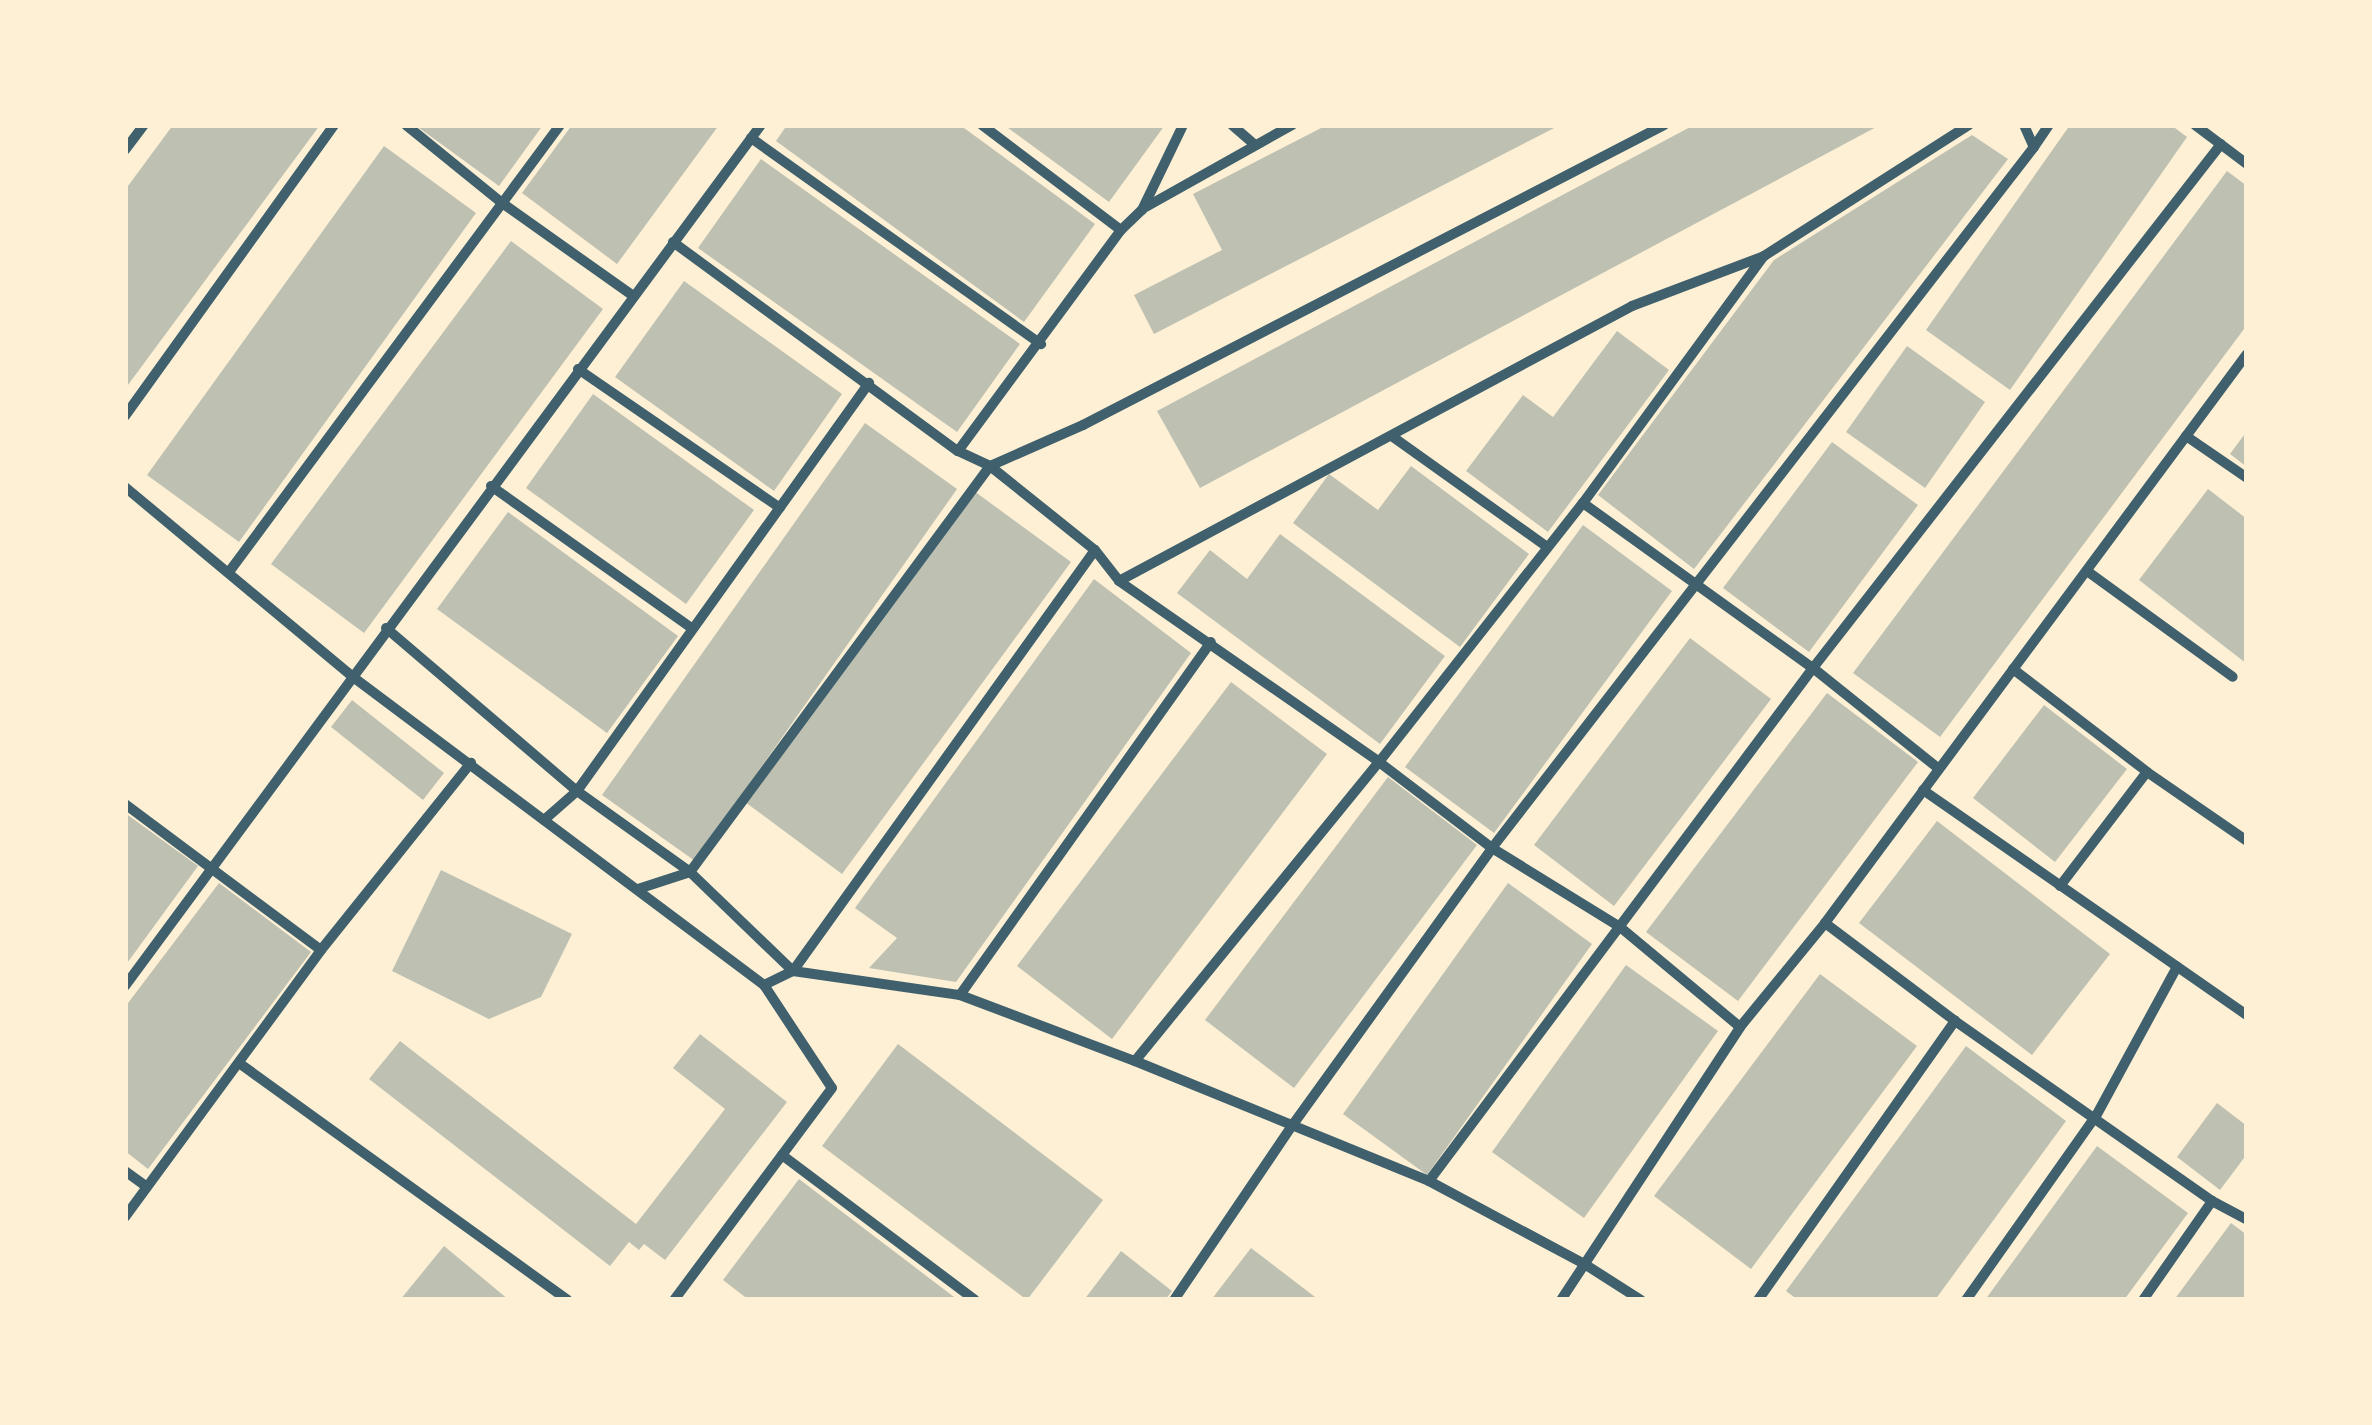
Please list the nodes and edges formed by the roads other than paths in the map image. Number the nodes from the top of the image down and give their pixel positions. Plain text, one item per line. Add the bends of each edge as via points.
1 (144, 125) edge
2 (334, 125) edge
3 (406, 125) edge
4 (560, 125) edge
5 (761, 125) edge
6 (982, 125) edge
7 (1183, 125) edge
8 (1232, 125) edge
9 (1292, 125) edge
10 (1969, 125) edge
11 (2024, 125) edge
12 (2049, 125) edge
13 (2195, 125) edge
14 (1658, 126) edge
15 (752, 138) junction
16 (1254, 144) junction
17 (2221, 144) junction
18 (2034, 147) junction
19 (125, 150) edge
20 (2247, 164) edge
21 (502, 204) junction
22 (1142, 210) junction
23 (1120, 230) junction
24 (673, 242) junction
25 (1764, 256) junction
26 (632, 295) junction
27 (1041, 344) junction
28 (2247, 354) edge
29 (578, 369) junction
30 (869, 383) junction
31 (125, 416) edge
32 (1392, 436) junction
33 (2186, 436) junction
34 (958, 451) junction
35 (990, 466) junction
36 (2247, 478) edge
37 (492, 486) junction
38 (125, 488) edge
39 (1582, 503) junction
40 (780, 508) junction
41 (1547, 548) junction
42 (1095, 550) junction
43 (2086, 571) junction
44 (229, 572) junction
45 (1118, 580) junction
46 (1696, 586) junction
47 (386, 628) junction
48 (693, 630) junction
49 (1211, 642) junction
50 (1813, 668) junction
51 (2013, 669) junction
52 (354, 677) junction
53 (2233, 677) dead end
54 (1379, 762) junction
55 (471, 763) junction
56 (1939, 769) junction
57 (2146, 772) junction
58 (1923, 790) junction
59 (578, 792) junction
60 (125, 804) edge
61 (544, 820) junction
62 (2247, 841) edge
63 (1492, 848) junction
64 (214, 867) junction
65 (690, 872) junction
66 (2060, 886) junction
67 (638, 889) junction
68 (1824, 923) junction
69 (1620, 928) junction
70 (321, 950) junction
71 (2177, 967) junction
72 (793, 972) junction
73 (764, 985) junction
74 (125, 986) edge
75 (960, 995) junction
76 (2247, 1015) edge
77 (1955, 1021) junction
78 (1740, 1027) junction
79 (1135, 1061) junction
80 (239, 1063) junction
81 (2096, 1116) junction
82 (1294, 1123) junction
83 (782, 1155) junction
84 (125, 1171) edge
85 (1429, 1182) junction
86 (147, 1187) junction
87 (2212, 1201) junction
88 (125, 1217) edge
89 (2247, 1220) edge
90 (1586, 1265) junction
91 (568, 1300) edge
92 (674, 1300) edge
93 (975, 1300) edge
94 (1174, 1300) edge
95 (1561, 1300) edge
96 (1641, 1300) edge
97 (1758, 1300) edge
98 (1966, 1300) edge
99 (2143, 1300) edge

1 - 19 street
2 - 31 street
3 - 21 street
4 - 21 street
5 - 15 street
6 - 23 street
7 - 22 street
8 - 16 street
9 - 16 street
10 - 25 street
11 - 18 street
12 - 18 street
13 - 17 street
14 - 35 street via 1083,425
15 - 24 street
15 - 27 street
16 - 22 street
17 - 20 street
17 - 50 street
18 - 46 street
21 - 26 street
21 - 44 street
22 - 23 street
23 - 27 street
24 - 26 street
24 - 30 street
25 - 32 street via 1632,306
25 - 39 street
26 - 29 street
27 - 34 street
28 - 33 street
29 - 37 street
29 - 40 street
30 - 34 street
30 - 40 street
32 - 41 street
32 - 45 street
33 - 36 street
33 - 43 street
34 - 35 street
35 - 42 street
35 - 65 street
37 - 47 street
37 - 48 street
38 - 44 street
39 - 41 street
39 - 46 street
40 - 48 street
41 - 54 street
42 - 45 street
42 - 72 street
43 - 51 street
43 - 53 street
44 - 52 street
45 - 49 street
46 - 50 street
46 - 63 street
47 - 52 street
47 - 59 street
48 - 59 street
49 - 54 street
49 - 75 street
50 - 56 street
50 - 69 street
51 - 56 street
51 - 57 street
52 - 55 street
52 - 64 street
54 - 63 street
54 - 79 street
55 - 61 street
55 - 70 street
56 - 58 street
57 - 62 street
57 - 66 street
58 - 66 street
58 - 68 street
59 - 61 street
59 - 65 street
60 - 64 street
61 - 67 street
63 - 69 street
63 - 82 street
64 - 70 street
64 - 74 street
65 - 67 street
65 - 72 street
66 - 71 street
67 - 73 street
68 - 77 street
68 - 78 street
69 - 78 street
69 - 85 street
70 - 80 street
71 - 76 street
71 - 81 street
72 - 73 street
72 - 75 street
73 - 83 street via 832,1088
75 - 79 street
77 - 81 street
77 - 97 street
78 - 90 street
79 - 82 street
80 - 86 street
80 - 91 street
81 - 87 street
81 - 98 street
82 - 85 street
82 - 94 street
83 - 92 street
83 - 93 street
84 - 86 street
85 - 90 street
86 - 88 street
87 - 89 street
87 - 99 street
90 - 95 street
90 - 96 street

